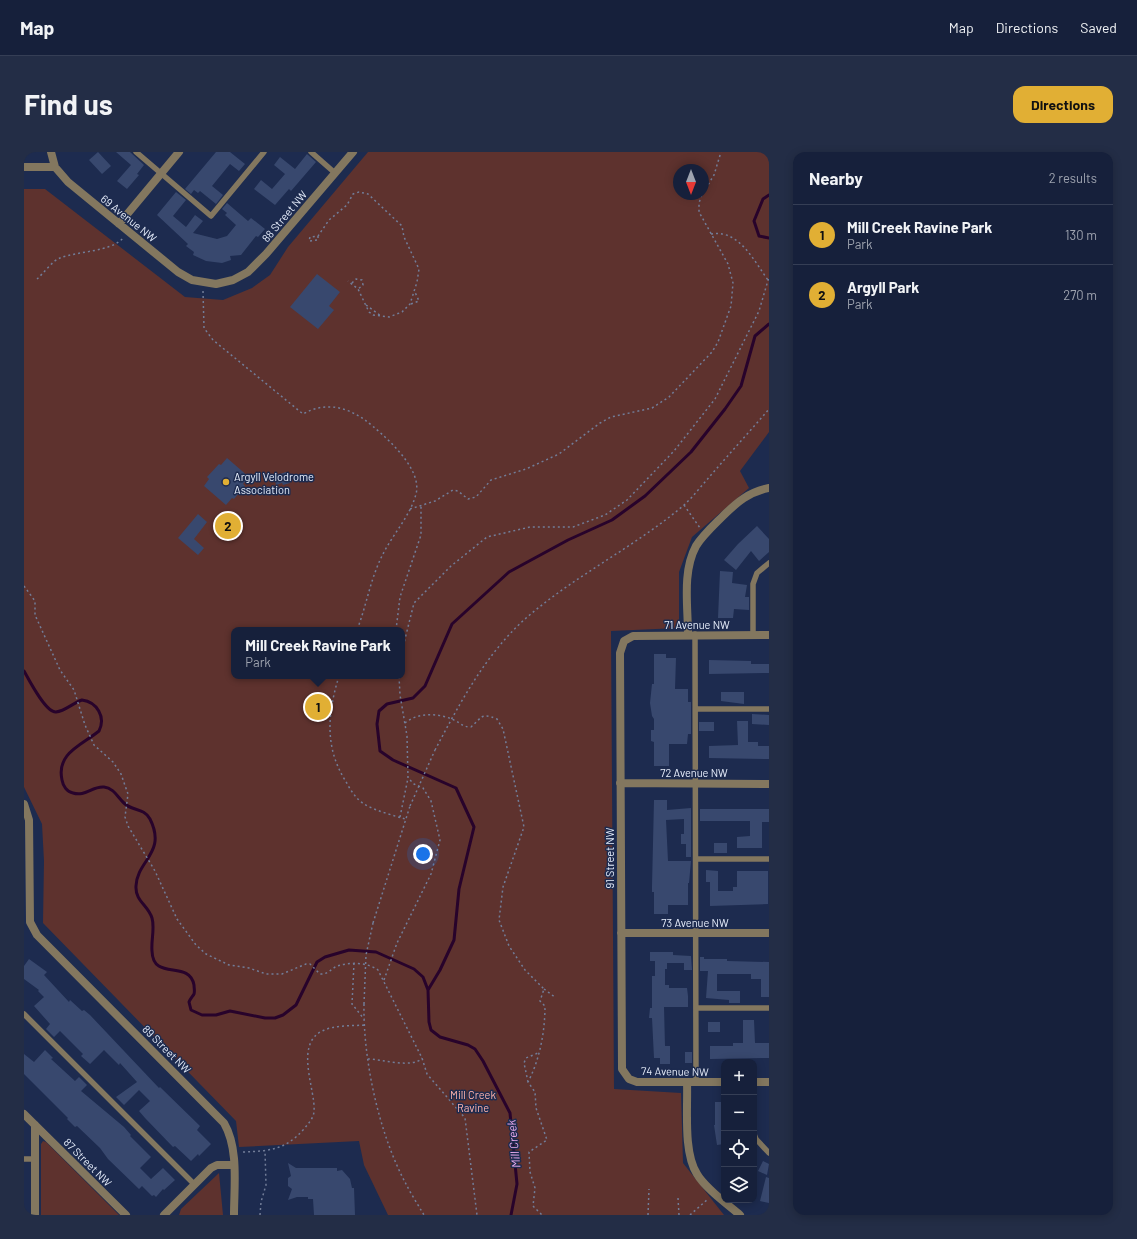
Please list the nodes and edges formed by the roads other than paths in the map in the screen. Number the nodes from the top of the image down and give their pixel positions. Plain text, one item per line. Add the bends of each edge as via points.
1 (51, 152) edge
2 (136, 152) edge
3 (179, 152) edge
4 (264, 152) edge
5 (311, 152) edge
6 (353, 152) edge
7 (24, 167) edge
8 (55, 167) junction
9 (335, 173) junction
10 (161, 174) junction
11 (119, 224) junction
12 (224, 283) joint
13 (769, 488) edge
14 (769, 563) edge
15 (692, 634) junction
16 (753, 635) junction
17 (769, 635) edge
18 (626, 638) joint
19 (696, 709) junction
20 (769, 709) edge
21 (620, 783) junction
22 (696, 784) junction
23 (769, 784) edge
24 (24, 804) edge
25 (696, 859) junction
26 (769, 859) edge
27 (27, 922) edge
28 (621, 933) junction
29 (696, 933) junction
30 (769, 933) edge
31 (696, 1008) junction
32 (769, 1008) edge
33 (24, 1014) edge
34 (626, 1077) joint
35 (687, 1082) junction
36 (696, 1082) junction
37 (721, 1082) edge
38 (757, 1082) edge
39 (769, 1082) edge
40 (24, 1114) edge
41 (35, 1125) junction
42 (757, 1140) edge
43 (769, 1152) edge
44 (24, 1158) edge
45 (34, 1158) junction
46 (233, 1165) junction
47 (194, 1184) junction
48 (168, 1213) edge
49 (35, 1215) edge
50 (126, 1215) edge
51 (234, 1215) edge
52 (740, 1215) edge

1 - 8 street
2 - 10 lane
3 - 10 street
4 - 10 lane via 211,216
5 - 9 lane
6 - 9 street, 88 Street NW
7 - 8 street
8 - 11 street, 69 Avenue NW via 68,182
9 - 12 street, 88 Street NW via 261,261 240,276
10 - 11 street
11 - 12 street, 69 Avenue NW via 184,276 200,282
13 - 15 street via 756,491 742,499 705,534 696,547 689,565
14 - 16 lane via 757,573 753,584
15 - 16 street, 71 Avenue NW
15 - 18 street, 71 Avenue NW
15 - 19 lane
16 - 17 street, 71 Avenue NW
18 - 21 street, 91 Street NW via 620,654
19 - 20 lane
19 - 22 lane
21 - 22 street, 72 Avenue NW
21 - 28 street, 91 Street NW
22 - 23 street, 72 Avenue NW
22 - 25 lane
24 - 27 street via 29,820
25 - 26 lane
25 - 29 lane
27 - 46 street, 89 Street NW via 37,935 219,1116 230,1135
28 - 29 street, 73 Avenue NW
28 - 34 street, 91 Street NW via 620,1059
29 - 30 street, 73 Avenue NW
29 - 31 lane
31 - 32 lane
31 - 36 lane
33 - 47 lane
34 - 35 street, 74 Avenue NW via 637,1082
35 - 36 street, 74 Avenue NW
35 - 52 street via 691,1160 698,1176
36 - 37 street, 74 Avenue NW
38 - 39 street
40 - 41 street, 87 Street NW
41 - 45 street
41 - 50 street, 87 Street NW
42 - 43 lane
44 - 45 lane
45 - 49 street
46 - 47 street via 214,1166
46 - 51 street, 89 Street NW
47 - 48 street

